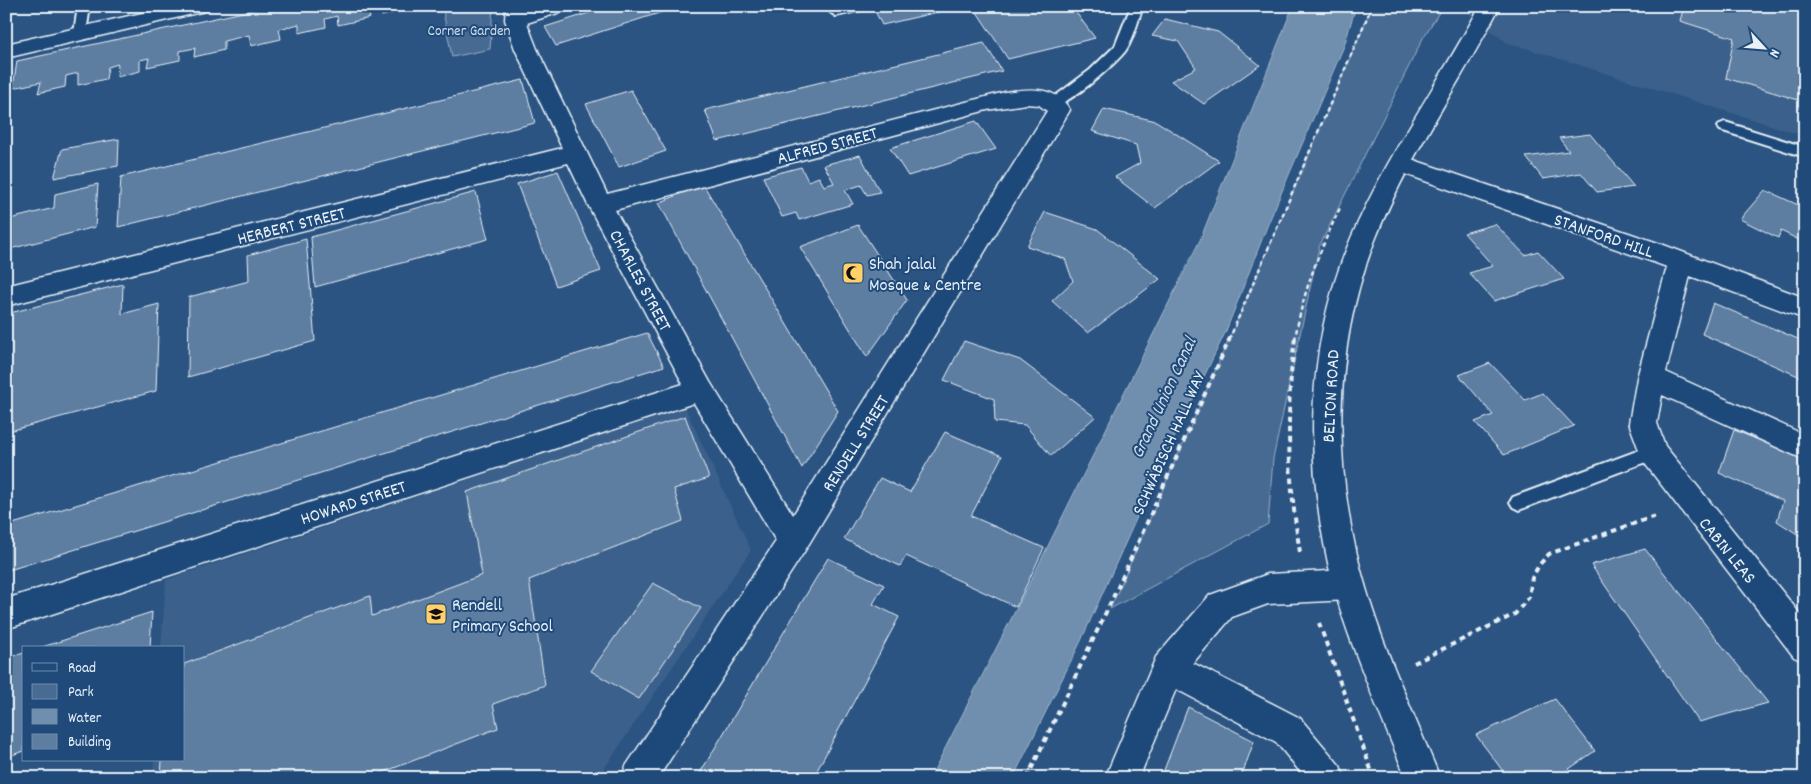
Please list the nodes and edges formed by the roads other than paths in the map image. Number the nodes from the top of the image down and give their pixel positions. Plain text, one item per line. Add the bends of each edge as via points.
1 (84, 6) edge
2 (201, 6) edge
3 (560, 6) edge
4 (861, 6) edge
5 (1137, 6) edge
6 (1490, 6) edge
7 (836, 12) dead end
8 (516, 13) edge
9 (80, 33) junction
10 (6, 51) edge
11 (1055, 103) junction
12 (1726, 128) dead end
13 (1805, 152) edge
14 (575, 153) junction
15 (1402, 164) junction
16 (600, 205) junction
17 (1681, 263) junction
18 (6, 296) edge
19 (1805, 309) edge
20 (1651, 378) junction
21 (700, 390) junction
22 (1805, 448) edge
23 (1653, 452) junction
24 (1519, 502) dead end
25 (793, 542) junction
26 (1350, 585) junction
27 (6, 614) edge
28 (1805, 646) edge
29 (1168, 668) junction
30 (638, 778) edge
31 (1122, 778) edge
32 (1328, 778) edge
33 (1423, 778) edge

1 - 9 lane
2 - 9 street
3 - 8 street
4 - 7 lane
5 - 11 lane via 1120,48 1095,73
6 - 15 street, BELTON ROAD
8 - 14 street, CHARLES STREET via 526,49
9 - 10 street
11 - 16 street, ALFRED STREET via 1046,98 1029,97 987,103
11 - 25 street, RENDELL STREET via 1059,110 1056,118
12 - 13 lane
14 - 16 street, CHARLES STREET
14 - 18 street, HERBERT STREET
15 - 17 street, STANFORD HILL
15 - 26 street, BELTON ROAD via 1364,238 1344,292 1329,358 1326,428 1332,506
16 - 21 street, CHARLES STREET
17 - 19 street, STANFORD HILL
17 - 20 street, CABIN LEAS
20 - 22 street
20 - 23 street, CABIN LEAS via 1643,423
21 - 25 street, CHARLES STREET
21 - 27 street, HOWARD STREET
23 - 24 lane
23 - 28 street, CABIN LEAS
25 - 30 street, RENDELL STREET
26 - 29 street via 1268,588 1221,606
26 - 33 street, BELTON ROAD
29 - 31 street
29 - 32 street via 1288,730

